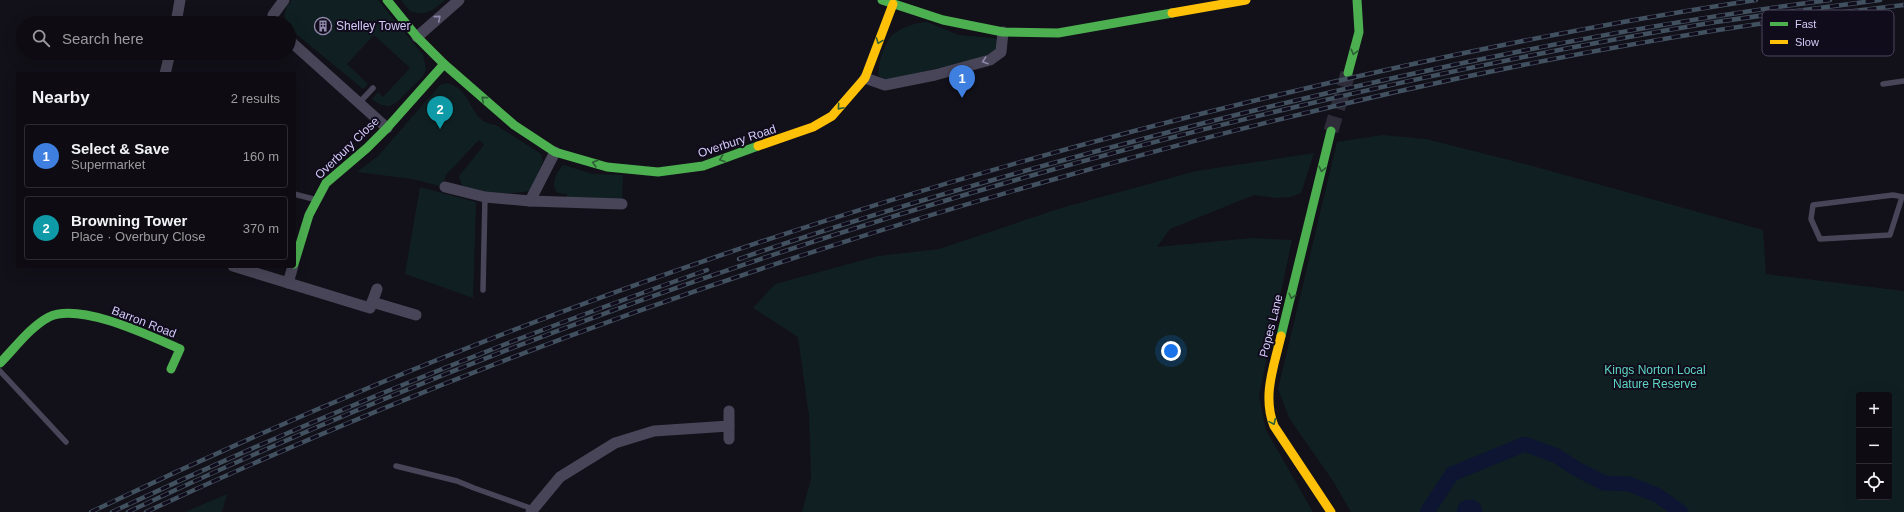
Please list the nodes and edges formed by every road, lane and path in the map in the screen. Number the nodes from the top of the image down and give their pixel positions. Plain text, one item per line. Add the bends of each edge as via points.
1 (180, 0) edge
2 (284, 0) edge
3 (387, 0) edge
4 (459, 0) edge
5 (882, 0) edge
6 (1246, 0) edge
7 (1357, 0) edge
8 (893, 4) junction
9 (177, 16) edge
10 (273, 16) edge
11 (1004, 32) junction
12 (417, 37) junction
13 (296, 46) edge
14 (168, 60) edge
15 (444, 64) junction
16 (165, 72) edge
17 (1348, 73) tunnel mouth
18 (865, 78) junction
19 (1904, 81) edge
20 (1883, 84) dead end
21 (373, 88) dead end
22 (359, 103) junction
23 (387, 128) junction
24 (1331, 132) tunnel mouth
25 (555, 152) junction
26 (445, 187) dead end
27 (296, 195) edge
28 (485, 197) junction
29 (1903, 197) edge
30 (317, 200) junction
31 (530, 201) junction
32 (622, 204) dead end
33 (296, 258) edge
34 (239, 268) edge
35 (293, 268) edge
36 (288, 283) junction
37 (377, 289) dead end
38 (482, 290) dead end
39 (372, 302) junction
40 (416, 315) dead end
41 (0, 363) edge
42 (171, 369) dead end
43 (0, 371) edge
44 (729, 411) dead end
45 (729, 426) junction
46 (729, 439) dead end
47 (66, 442) dead end
48 (396, 466) dead end
49 (532, 510) edge
50 (1331, 512) edge

1 - 9 street
2 - 10 street
3 - 12 street, Overbury Road
12 -> 4 street
5 - 8 street
6 - 11 street via 1058,33
7 -> 17 street via 1359,32
8 - 11 street via 943,20
8 -> 18 street, Overbury Road
11 -> 18 street via 1001,52 990,60 885,85
12 - 15 street, Overbury Road
13 - 22 street
14 - 16 street
15 - 23 street, Overbury Close
25 -> 15 street, Overbury Road via 514,125
18 -> 25 street, Overbury Road via 832,116 813,127 703,166 658,172 607,167
19 - 20 lane
21 - 22 lane
22 - 23 street
23 - 30 street, Overbury Close via 326,183
24 -> 50 street, Popes Lane via 1268,398 1274,426
25 - 31 street
26 - 28 street
27 - 30 lane
28 - 31 street
28 - 38 lane
29 - 29 lane via 1893,194 1813,205 1811,219 1820,239 1890,235
30 - 33 street, Overbury Close via 309,215
31 - 32 street
34 - 36 street
35 - 36 street, Overbury Close
36 - 39 street via 370,308
37 - 39 street
39 - 40 street
41 - 42 street, Barron Road via 52,316 80,314 130,327 180,349
43 - 47 lane
44 - 45 street
45 - 46 street
45 - 49 street via 654,431 615,443 560,477
48 - 49 lane via 457,481

